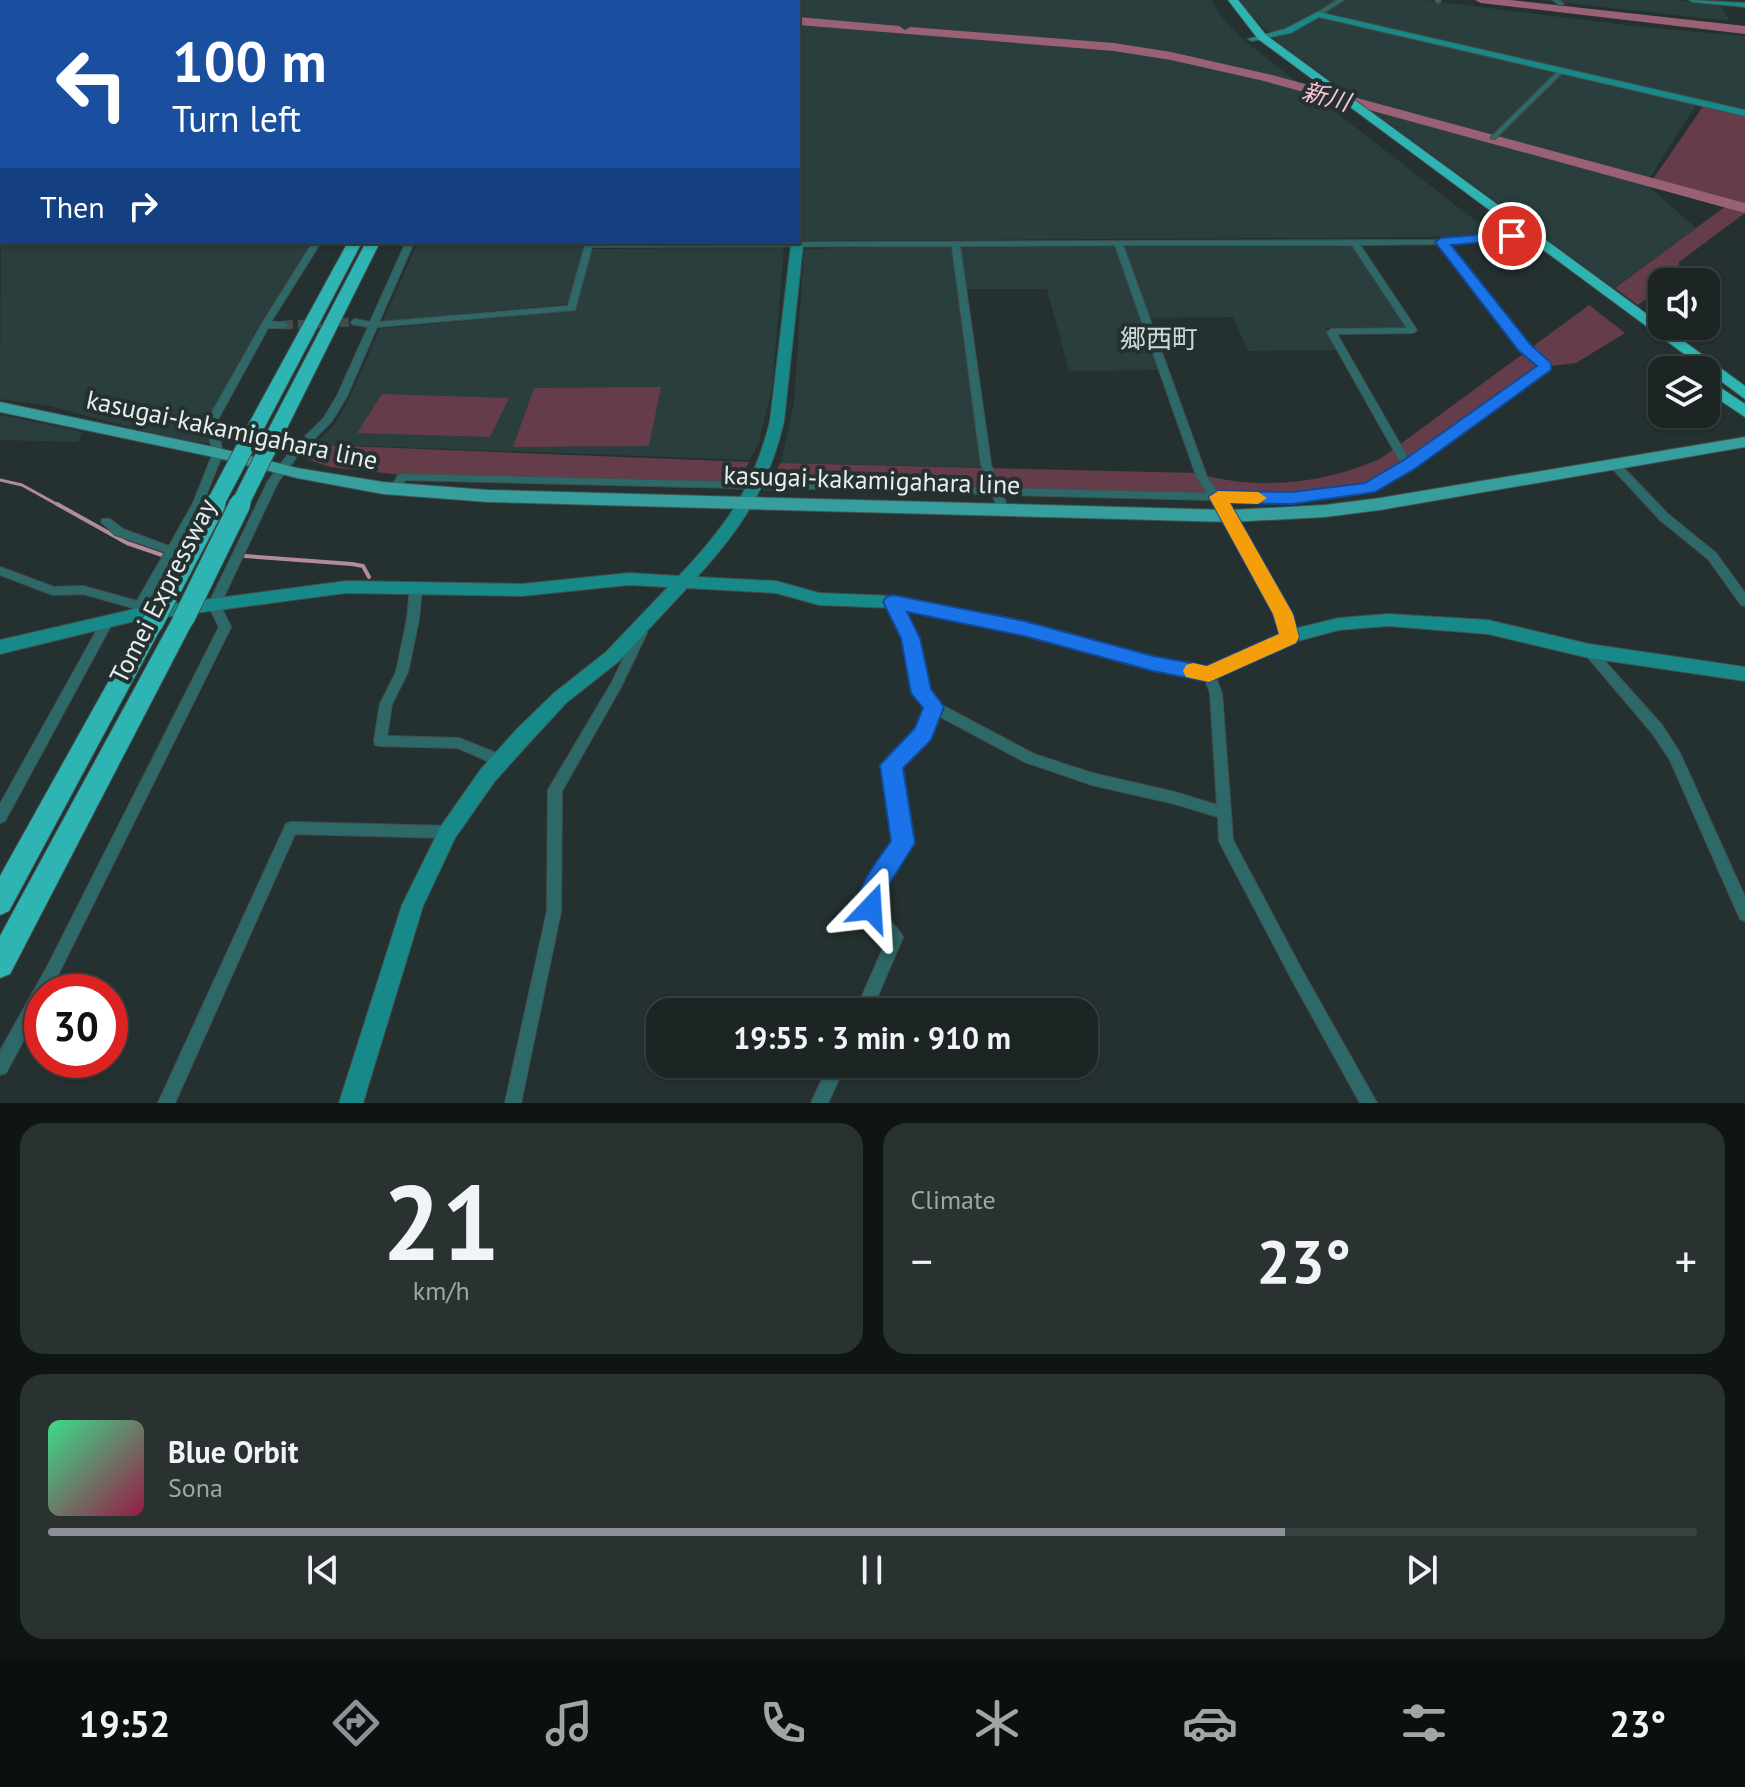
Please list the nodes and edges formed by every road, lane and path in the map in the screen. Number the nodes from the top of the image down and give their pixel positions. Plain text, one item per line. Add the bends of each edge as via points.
1 (1222, 0) edge
2 (1233, 0) edge
3 (1341, 0) edge
4 (1693, 0) edge
5 (1728, 2) edge
6 (1745, 5) edge
7 (1318, 14) junction
8 (1257, 38) junction
9 (1562, 70) junction
10 (1337, 98) junction
11 (1745, 113) edge
12 (1493, 138) dead end
13 (1512, 236) junction
14 (1354, 242) junction
15 (1441, 242) junction
16 (1118, 243) junction
17 (316, 244) edge
18 (354, 244) edge
19 (372, 244) edge
20 (409, 244) edge
21 (956, 244) junction
22 (797, 245) junction
23 (355, 322) tunnel mouth
24 (265, 325) junction
25 (284, 325) tunnel mouth
26 (373, 325) junction
27 (1671, 356) edge
28 (1720, 393) edge
29 (1745, 394) edge
30 (0, 407) edge
31 (1745, 412) edge
32 (1745, 442) edge
33 (218, 453) junction
34 (1403, 458) dead end
35 (1614, 464) junction
36 (281, 469) junction
37 (735, 485) tunnel mouth
38 (777, 486) tunnel mouth
39 (395, 489) junction
40 (997, 491) junction
41 (1218, 497) junction
42 (748, 502) junction
43 (1004, 511) junction
44 (1230, 516) junction
45 (106, 522) dead end
46 (172, 551) junction
47 (0, 571) edge
48 (684, 581) junction
49 (416, 587) junction
50 (893, 602) junction
51 (1745, 602) edge
52 (214, 605) junction
53 (142, 615) junction
54 (108, 620) junction
55 (646, 622) junction
56 (1289, 637) junction
57 (0, 647) edge
58 (1589, 651) junction
59 (1209, 674) junction
60 (1745, 674) edge
61 (934, 707) junction
62 (501, 761) junction
63 (1223, 813) junction
64 (0, 817) edge
65 (448, 832) junction
66 (0, 902) edge
67 (1745, 914) edge
68 (0, 964) edge
69 (869, 998) edge
70 (0, 1067) edge
71 (831, 1078) edge
72 (166, 1103) edge
73 (351, 1103) edge
74 (513, 1103) edge
75 (819, 1103) edge
76 (1369, 1103) edge

1 - 8 highway via 1236,23
2 - 8 highway
3 - 7 street
4 - 5 street
5 - 6 street
7 - 8 street via 1288,31
7 - 9 street
8 - 10 highway
8 - 10 highway
9 - 11 street
9 - 12 street
10 - 13 highway
10 - 29 highway
13 - 15 street
13 - 27 highway
14 - 15 street
14 - 16 street
14 - 34 street via 1413,330 1331,332
15 - 41 street via 1524,348 1546,366 1369,488 1292,498
16 - 21 street
16 - 41 street via 1202,478
17 - 24 street
18 - 53 highway, Tomei Expressway, bridge via 251,436
19 - 68 highway, Tomei Expressway, bridge via 184,618
20 - 26 street
21 - 22 street
21 - 40 street via 986,464
22 - 26 street via 589,245 572,308
22 - 42 street via 777,421
23 - 26 street
24 - 25 street
24 - 33 street via 211,423
26 - 36 street via 327,421
28 - 31 highway
30 - 33 main road, kasugai-kakamigahara line
32 - 35 main road, kasugai-kakamigahara line
33 - 36 main road, kasugai-kakamigahara line
33 - 46 street
35 - 44 main road, kasugai-kakamigahara line via 1380,504
35 - 51 street via 1664,517 1712,556
36 - 39 main road, kasugai-kakamigahara line
36 - 52 street
37 - 39 street via 402,477
38 - 40 street
39 - 42 main road, kasugai-kakamigahara line
40 - 41 street
40 - 43 street
41 - 44 street
42 - 43 main road, kasugai-kakamigahara line
42 - 48 street
43 - 44 main road, kasugai-kakamigahara line
44 - 56 street via 1283,614
45 - 46 street
46 - 53 street
47 - 53 street via 53,591 83,590
48 - 49 street via 629,579 522,590
48 - 50 street via 776,587 819,599
48 - 55 street
49 - 52 street via 346,587
49 - 62 street via 402,672 386,704 380,741 459,743
50 - 59 street
50 - 61 street via 910,638 921,693
52 - 53 street
52 - 70 street via 225,627
53 - 54 street
53 - 66 highway, Tomei Expressway
54 - 57 street
54 - 64 street
55 - 62 street via 560,698
55 - 74 street via 617,684 555,790 554,911
56 - 58 street via 1339,624 1388,620 1488,627
56 - 59 street
58 - 60 street
58 - 67 street via 1675,757
59 - 63 street via 1216,693
61 - 63 street via 1030,758
61 - 69 street via 923,733 891,765 903,843 871,892 871,908 895,937
62 - 65 street
63 - 76 street via 1226,841
65 - 72 street via 291,828
65 - 73 street via 413,905
71 - 75 street

